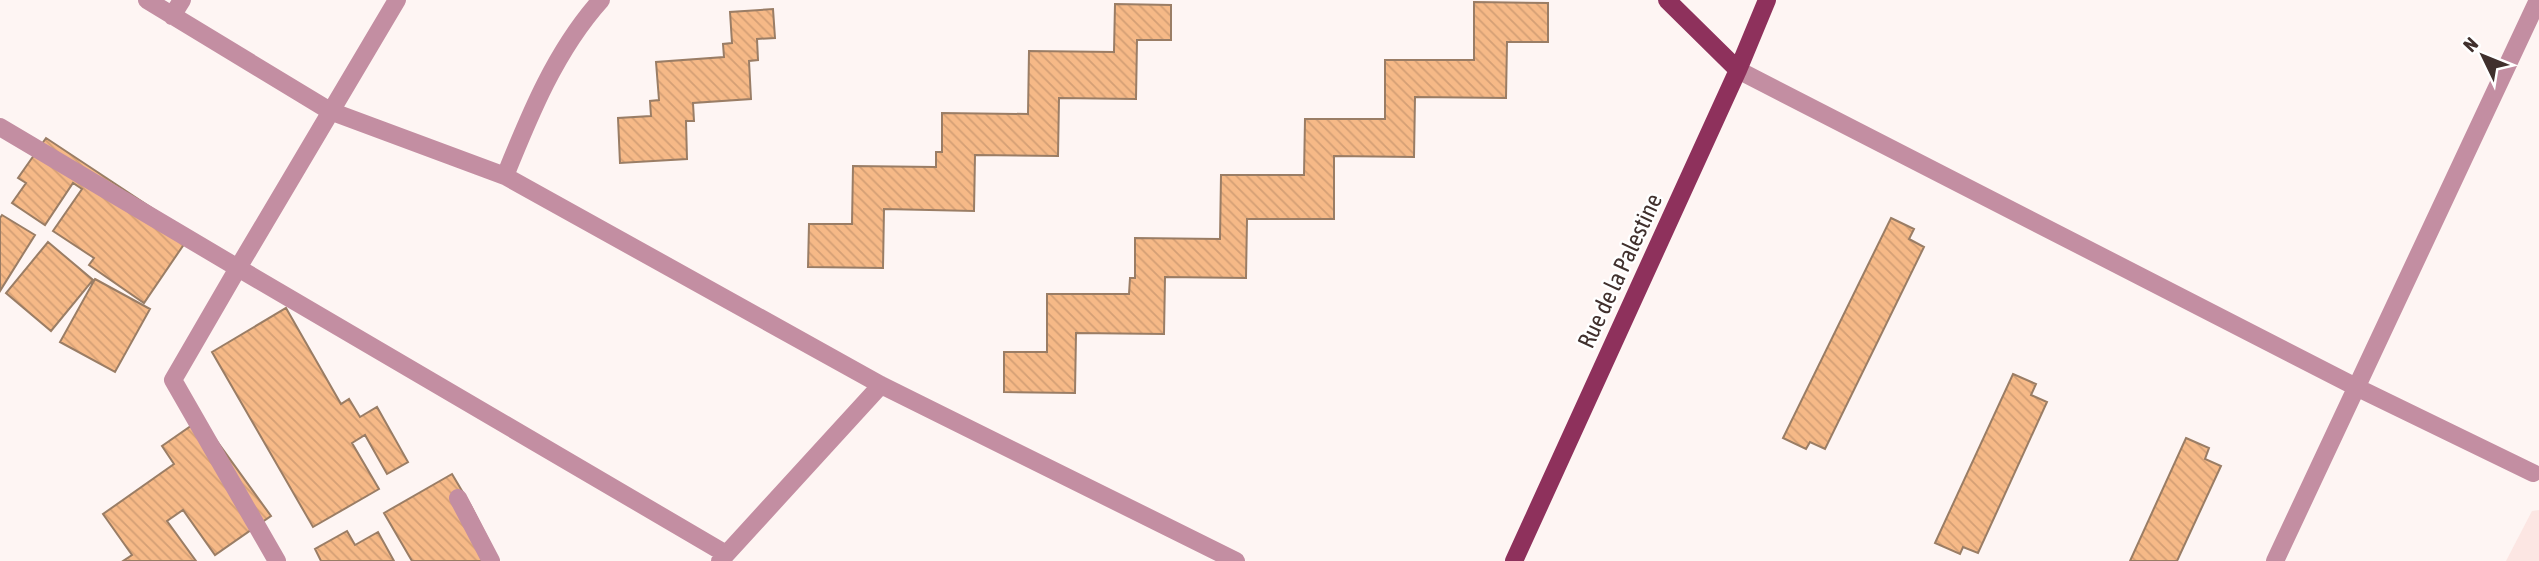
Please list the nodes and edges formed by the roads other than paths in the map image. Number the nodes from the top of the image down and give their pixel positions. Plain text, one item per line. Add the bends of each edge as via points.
1 (147, 0) edge
2 (397, 0) edge
3 (601, 0) edge
4 (1667, 0) edge
5 (1767, 0) edge
6 (2538, 0) edge
7 (177, 8) edge
8 (1738, 70) junction
9 (330, 111) junction
10 (0, 127) edge
11 (505, 176) junction
12 (238, 268) junction
13 (881, 386) junction
14 (2358, 388) junction
15 (2533, 473) dead end
16 (458, 498) dead end
17 (723, 558) edge
18 (277, 561) edge
19 (491, 561) edge
20 (1236, 561) edge
21 (1514, 561) edge
22 (2275, 561) edge

1 - 7 street
2 - 9 street
3 - 11 street via 581,22 536,100
4 - 8 main road
5 - 8 main road, Rue de la Palestine
6 - 14 street
7 - 9 street
8 - 14 street
8 - 21 main road, Rue de la Palestine
9 - 11 street
9 - 12 street
10 - 12 street
11 - 13 street
12 - 17 street
12 - 18 street via 173,380
13 - 17 street
13 - 20 street
14 - 15 street
14 - 22 street
16 - 19 street

